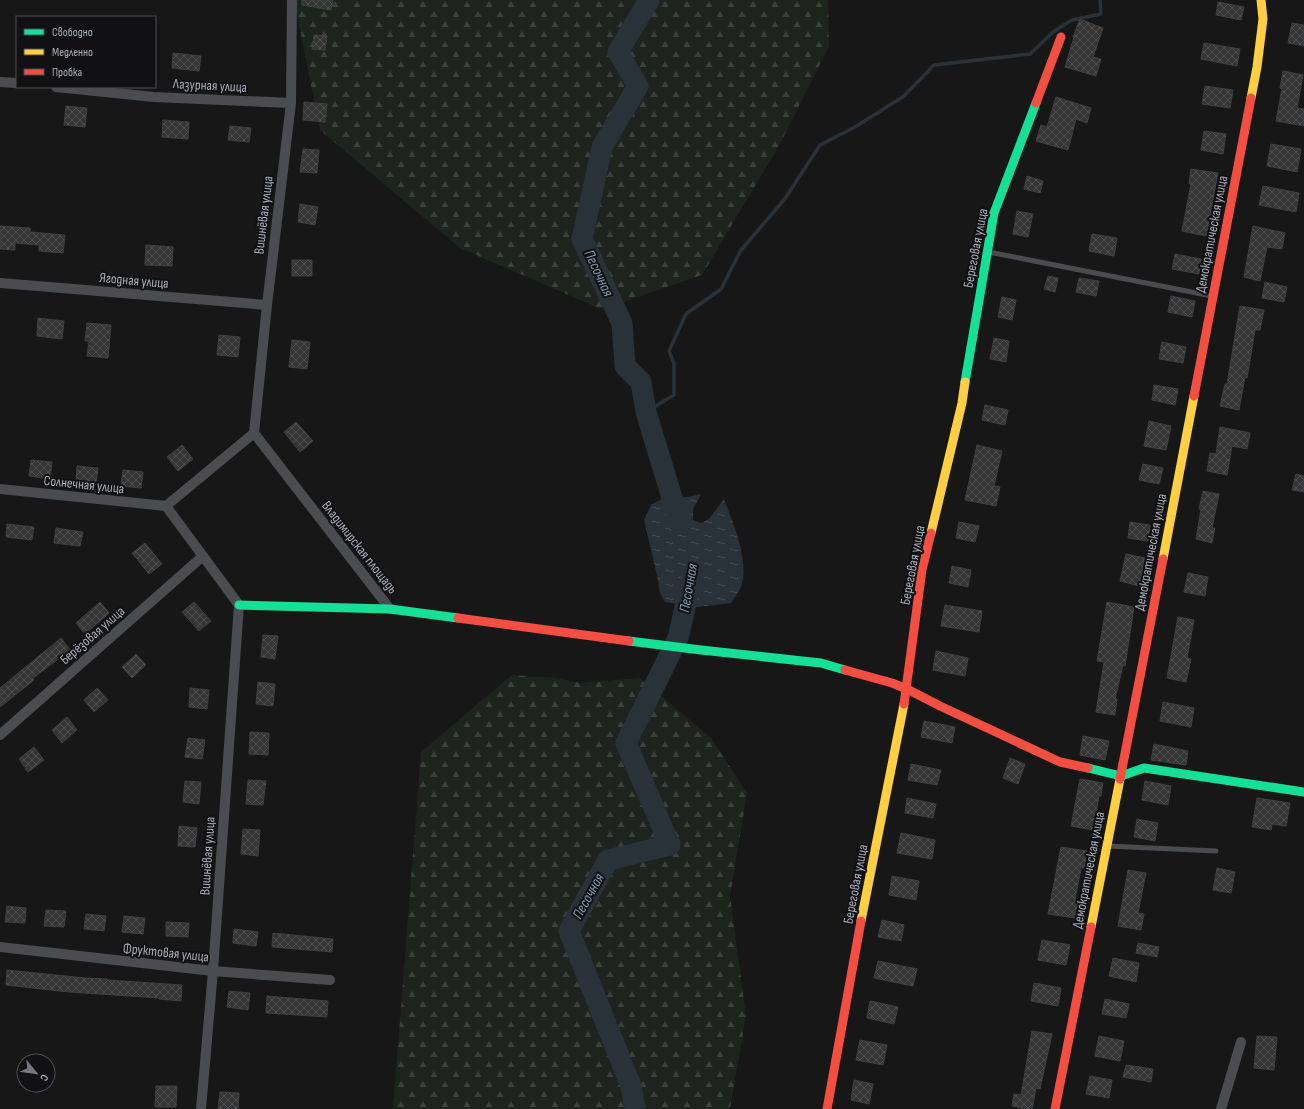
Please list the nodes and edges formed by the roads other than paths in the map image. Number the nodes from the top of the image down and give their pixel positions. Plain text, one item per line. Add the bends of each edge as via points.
1 (292, 0) edge
2 (1261, 0) edge
3 (1061, 37) dead end
4 (0, 82) edge
5 (16, 83) edge
6 (67, 88) edge
7 (291, 103) junction
8 (988, 251) junction
9 (0, 283) edge
10 (1213, 296) junction
11 (266, 305) junction
12 (254, 433) junction
13 (0, 490) edge
14 (166, 506) junction
15 (203, 556) junction
16 (239, 605) junction
17 (390, 609) junction
18 (908, 689) junction
19 (0, 735) edge
20 (1121, 776) junction
21 (1304, 792) edge
22 (1107, 846) junction
23 (1216, 851) dead end
24 (0, 948) edge
25 (213, 971) junction
26 (330, 980) dead end
27 (1241, 1042) dead end
28 (201, 1109) edge
29 (827, 1109) edge
30 (1055, 1109) edge
31 (1221, 1109) edge

1 - 7 street, Вишнёвая улица
2 - 10 street, Демократическая улица via 1264,19 1258,67
3 - 8 street, Береговая улица via 994,213
4 - 5 street
6 - 7 street, Лазурная улица via 154,96
7 - 11 street, Вишнёвая улица
8 - 10 lane
8 - 18 street, Береговая улица via 962,402 922,570
9 - 11 street, Ягодная улица
10 - 20 street, Демократическая улица
11 - 12 street, Вишнёвая улица
12 - 14 street
12 - 17 street, Владимирская площадь
13 - 14 street, Солнечная улица
14 - 15 street
15 - 16 street
15 - 19 street, Берёзовая улица
16 - 17 street, Владимирская площадь
16 - 25 street, Вишнёвая улица
17 - 18 street via 821,664 892,682
18 - 20 street via 1060,762
18 - 29 street, Береговая улица
20 - 21 street via 1144,768
20 - 22 street, Демократическая улица
22 - 23 lane
22 - 30 street, Демократическая улица
24 - 25 street, Фруктовая улица
25 - 26 street, Фруктовая улица
25 - 28 street, Вишнёвая улица
27 - 31 street

